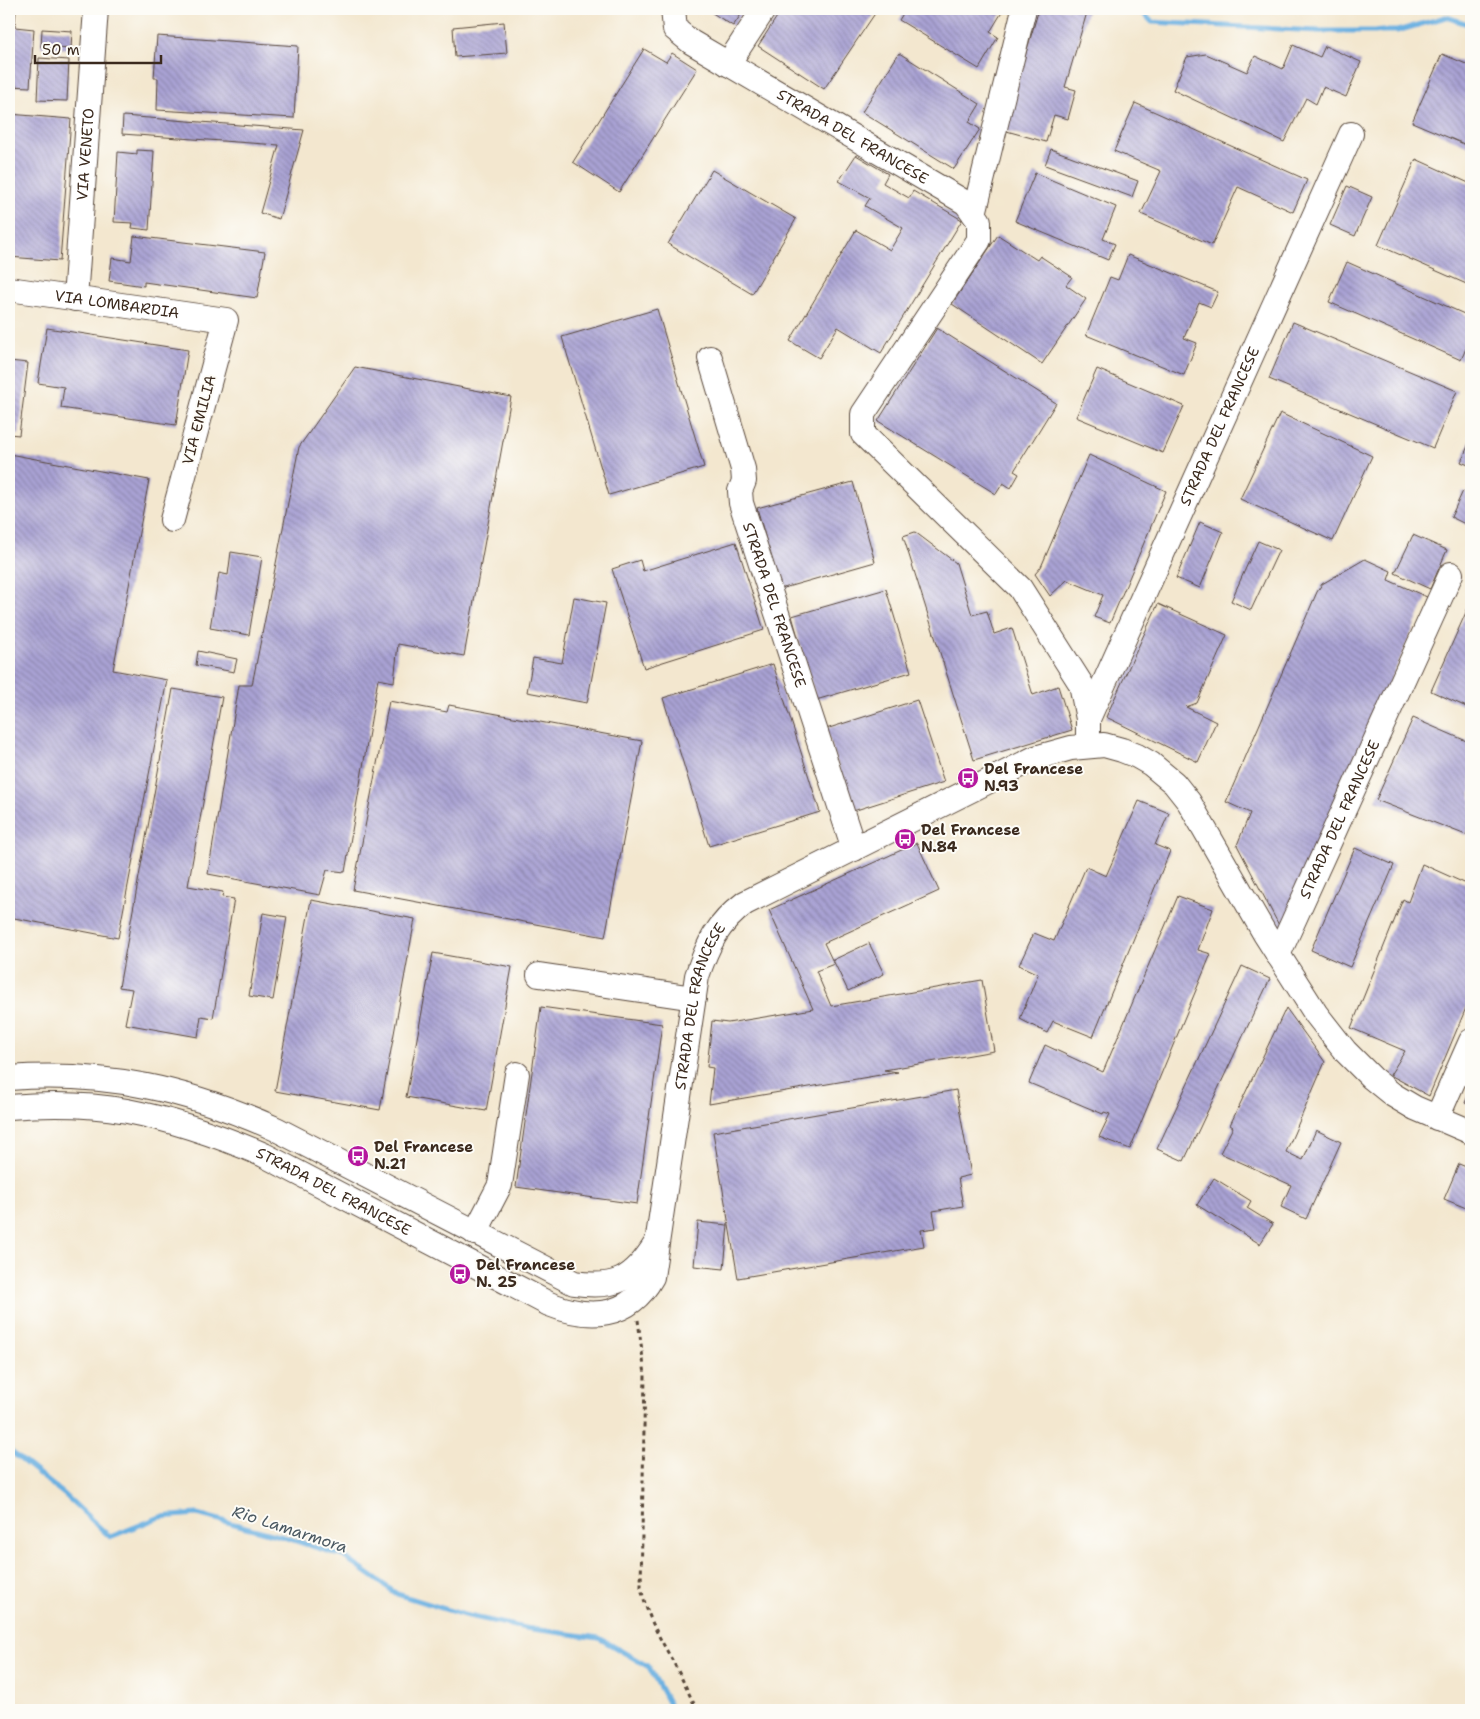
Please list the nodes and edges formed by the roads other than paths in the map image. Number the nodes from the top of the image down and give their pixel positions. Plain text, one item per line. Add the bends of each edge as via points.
1 (96, 9) edge
2 (673, 9) edge
3 (764, 9) edge
4 (1024, 9) edge
5 (728, 64) junction
6 (1351, 134) dead end
7 (974, 214) junction
8 (9, 289) edge
9 (75, 299) junction
10 (226, 320) joint
11 (710, 358) dead end
12 (172, 520) dead end
13 (1451, 574) dead end
14 (1088, 718) junction
15 (1088, 746) junction
16 (854, 849) junction
17 (1278, 955) junction
18 (539, 974) dead end
19 (694, 998) junction
20 (1471, 1040) edge
21 (516, 1074) dead end
22 (74, 1077) junction
23 (9, 1078) edge
24 (74, 1106) junction
25 (9, 1107) edge
26 (224, 1108) junction
27 (1437, 1118) junction
28 (1471, 1132) edge
29 (215, 1135) junction
30 (470, 1231) junction
31 (656, 1243) junction
32 (451, 1253) junction

1 - 9 street, VIA VENETO
2 - 5 street, STRADA DEL FRANCESE via 675,29
3 - 5 street
4 - 7 street, STRADA DEL FRANCESE
5 - 7 street, STRADA DEL FRANCESE via 966,203
6 - 14 street, STRADA DEL FRANCESE
7 - 14 street, STRADA DEL FRANCESE via 979,221 980,240 863,414 863,434 1020,588 1080,684
8 - 9 street, VIA LOMBARDIA
9 - 10 street, VIA LOMBARDIA
10 - 12 street, VIA EMILIA
11 - 16 street, STRADA DEL FRANCESE via 743,468 740,503
13 - 17 street, STRADA DEL FRANCESE
14 - 15 street, STRADA DEL FRANCESE
15 - 16 street, STRADA DEL FRANCESE via 1035,758
15 - 17 street, STRADA DEL FRANCESE via 1104,746 1136,756 1174,783 1204,825
16 - 19 street, STRADA DEL FRANCESE via 733,912 706,949
17 - 27 street, STRADA DEL FRANCESE via 1330,1034 1359,1066 1392,1095
18 - 19 street
19 - 31 street, STRADA DEL FRANCESE
20 - 27 street
21 - 30 street via 500,1185
22 - 23 street, STRADA DEL FRANCESE
22 - 24 street
22 - 26 street, STRADA DEL FRANCESE via 130,1082
24 - 25 street, STRADA DEL FRANCESE
24 - 29 street, STRADA DEL FRANCESE via 126,1111
26 - 29 street
26 - 30 street, STRADA DEL FRANCESE via 276,1129
27 - 28 street, STRADA DEL FRANCESE
29 - 32 street, STRADA DEL FRANCESE via 264,1155
30 - 31 street, STRADA DEL FRANCESE via 561,1278 589,1286 602,1286 627,1276 638,1268
30 - 32 street
31 - 32 street, STRADA DEL FRANCESE via 652,1277 645,1289 635,1299 601,1314 566,1311

